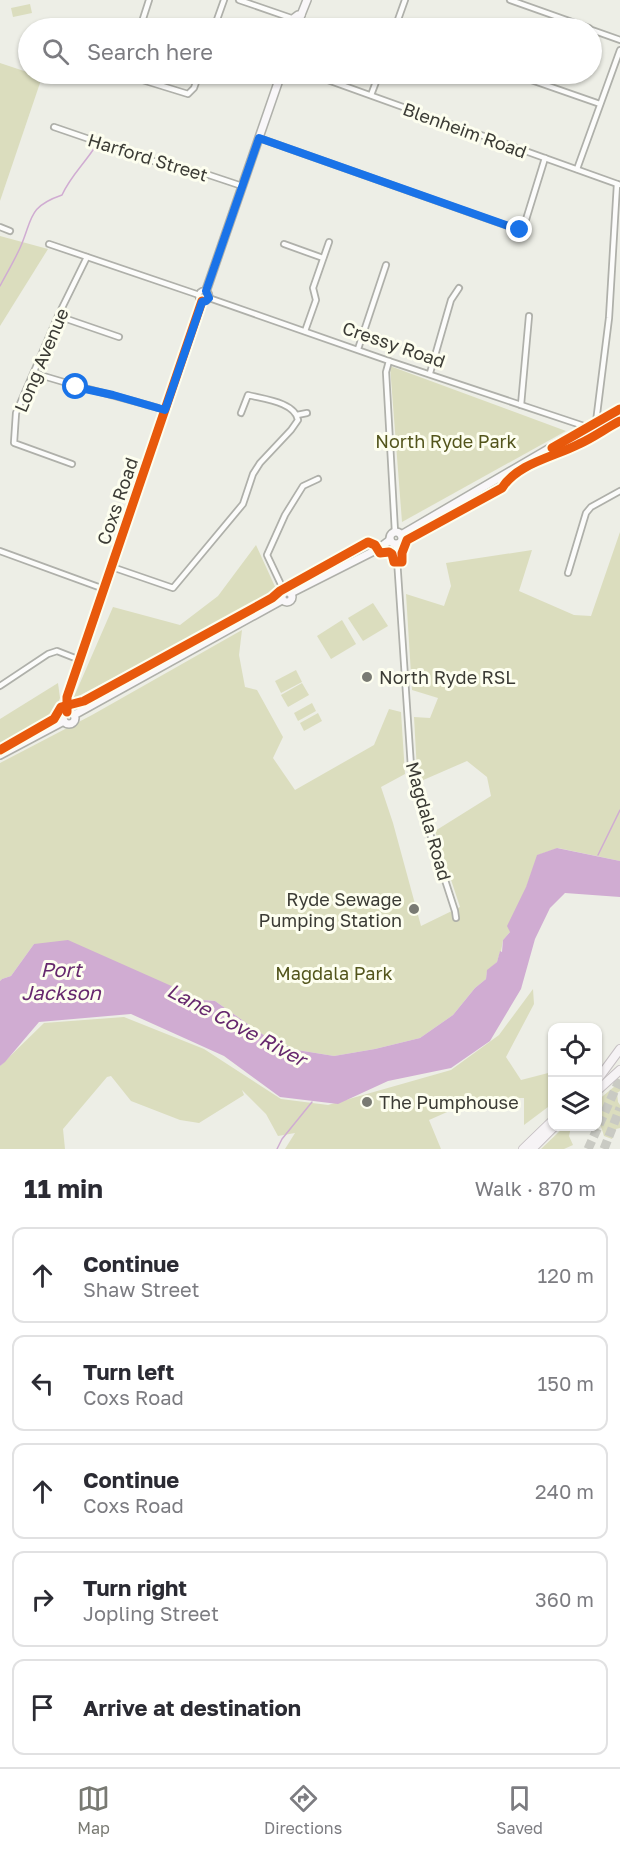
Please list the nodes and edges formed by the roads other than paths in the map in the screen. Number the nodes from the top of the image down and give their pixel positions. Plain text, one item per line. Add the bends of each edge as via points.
1 (149, 0) edge
2 (224, 0) edge
3 (239, 0) edge
4 (307, 0) edge
5 (405, 0) edge
6 (510, 0) edge
7 (143, 18) edge
8 (218, 18) edge
9 (282, 18) edge
10 (302, 18) edge
11 (398, 18) edge
12 (560, 18) edge
13 (602, 33) edge
14 (620, 40) edge
15 (620, 50) edge
16 (156, 84) edge
17 (195, 84) edge
18 (278, 84) edge
19 (340, 84) edge
20 (375, 84) edge
21 (543, 84) edge
22 (371, 95) junction
23 (600, 104) junction
24 (54, 127) dead end
25 (259, 138) junction
26 (545, 158) junction
27 (577, 169) junction
28 (619, 184) edge
29 (242, 186) junction
30 (0, 227) edge
31 (10, 231) dead end
32 (329, 242) dead end
33 (49, 244) dead end
34 (284, 244) dead end
35 (87, 257) junction
36 (323, 258) junction
37 (386, 265) dead end
38 (459, 288) dead end
39 (205, 295) junction
40 (58, 315) junction
41 (529, 316) dead end
42 (305, 331) junction
43 (119, 337) dead end
44 (358, 349) junction
45 (389, 361) junction
46 (34, 373) junction
47 (430, 373) junction
48 (521, 405) junction
49 (599, 405) junction
50 (165, 410) junction
51 (241, 413) dead end
52 (307, 413) dead end
53 (617, 413) edge
54 (297, 415) junction
55 (569, 421) junction
56 (596, 422) junction
57 (588, 427) junction
58 (574, 434) junction
59 (565, 440) junction
60 (72, 464) dead end
61 (318, 479) dead end
62 (620, 491) edge
63 (398, 534) junction
64 (393, 542) junction
65 (0, 551) edge
66 (112, 567) junction
67 (568, 573) dead end
68 (104, 589) junction
69 (286, 595) junction
70 (80, 660) junction
71 (0, 686) edge
72 (71, 713) junction
73 (0, 755) edge
74 (456, 918) dead end
75 (620, 1049) edge
76 (620, 1064) edge
77 (620, 1070) edge
78 (600, 1077) edge
79 (602, 1077) edge
80 (602, 1086) edge
81 (548, 1125) edge
82 (550, 1131) edge
83 (523, 1149) edge
84 (532, 1149) edge

1 - 7 street
2 - 8 street
3 - 9 street
4 - 10 main road
5 - 11 street
6 - 12 street
13 - 14 street
15 - 23 street
16 - 17 street via 188,94
18 - 25 main road
19 - 22 street, Blenheim Road
20 - 22 street
21 - 23 street
22 - 26 street, Blenheim Road
23 - 27 street
24 - 29 street, Harford Street via 165,165
25 - 26 street via 520,230
25 - 29 main road
26 - 27 street, Blenheim Road
27 - 28 street, Blenheim Road
28 - 49 street
29 - 39 main road
30 - 31 street
32 - 36 street
33 - 35 street, Cressy Road
34 - 36 street
35 - 39 street, Cressy Road
35 - 40 street, Long Avenue
36 - 42 street via 313,288 316,300
37 - 44 street
38 - 47 street via 451,300
39 - 42 street, Cressy Road
39 - 50 street, Coxs Road
40 - 43 street
40 - 46 street, Long Avenue
41 - 48 street
42 - 44 street, Cressy Road
44 - 45 street, Cressy Road
45 - 47 street, Cressy Road
45 - 63 street via 386,372
46 - 50 street
46 - 60 street, Long Avenue via 16,413 14,443
47 - 48 street, Cressy Road
48 - 55 street, Cressy Road
49 - 53 street
49 - 56 street
50 - 66 street, Coxs Road
51 - 54 street via 248,395 291,408
52 - 54 street
53 - 56 main road
53 - 59 main road
54 - 66 street via 291,430 260,463 243,504 173,588
55 - 57 street, Cressy Road
55 - 58 street
56 - 57 main road
57 - 58 main road
58 - 59 main road
59 - 63 main road
61 - 69 street via 303,486 267,555
62 - 67 street via 586,513
63 - 64 main road via 391,535
64 - 69 main road
64 - 74 street, Magdala Road via 411,767
65 - 68 street
66 - 68 street, Coxs Road
68 - 70 street, Coxs Road
69 - 72 main road
70 - 71 street via 57,651
70 - 72 street, Coxs Road via 68,697
72 - 73 main road via 72,723 64,722
75 - 78 main road
76 - 79 main road
77 - 80 main road
81 - 83 main road
82 - 84 main road

